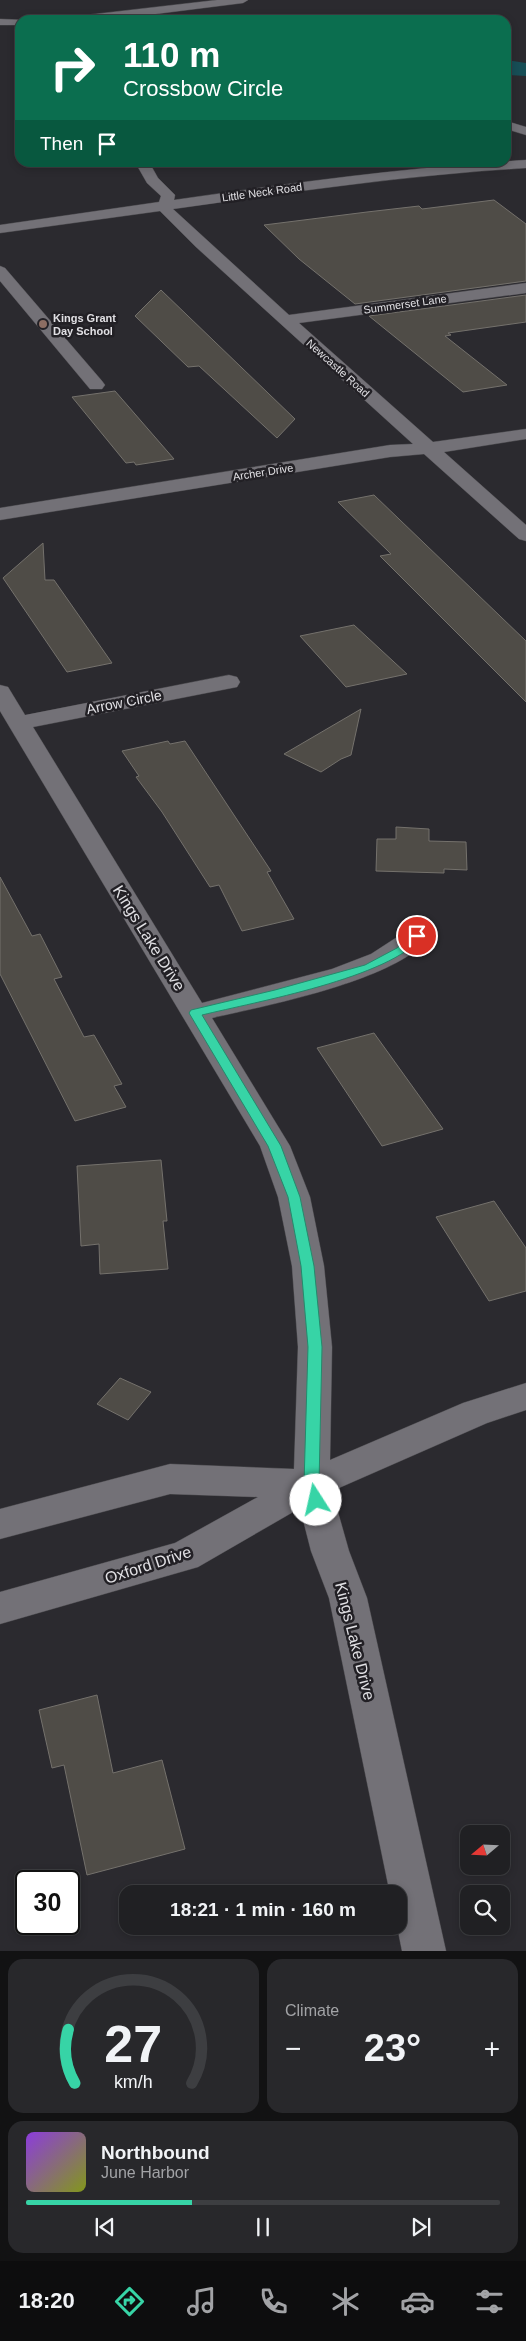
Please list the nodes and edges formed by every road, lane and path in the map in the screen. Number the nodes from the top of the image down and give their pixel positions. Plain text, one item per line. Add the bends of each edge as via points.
1 (243, 0) edge
2 (113, 15) edge
3 (0, 22) edge
4 (15, 22) edge
5 (511, 126) edge
6 (526, 131) edge
7 (526, 154) edge
8 (511, 155) edge
9 (526, 164) edge
10 (511, 165) edge
11 (145, 167) edge
12 (372, 167) edge
13 (487, 167) edge
14 (166, 199) junction
15 (0, 217) edge
16 (0, 229) edge
17 (0, 271) edge
18 (526, 288) edge
19 (284, 320) junction
20 (96, 385) dead end
21 (526, 434) edge
22 (427, 448) junction
23 (0, 514) edge
24 (526, 535) edge
25 (229, 682) dead end
26 (0, 692) edge
27 (18, 723) junction
28 (417, 936) dead end
29 (195, 1013) junction
30 (526, 1396) edge
31 (312, 1484) junction
32 (0, 1524) edge
33 (0, 1608) edge
34 (424, 1951) edge

1 - 2 street
3 - 4 street
5 - 6 street
7 - 8 street
9 - 10 street, Little Neck Road
11 - 14 street, Newcastle Road
12 - 14 street, Little Neck Road
13 - 14 street, Little Neck Road
14 - 15 street, Little Neck Road
14 - 16 street, Little Neck Road
14 - 19 street, Newcastle Road via 167,211
17 - 20 street
18 - 19 street, Summerset Lane
19 - 22 street, Newcastle Road
21 - 22 street, Archer Drive
22 - 23 street, Archer Drive via 390,451
22 - 24 street, Newcastle Road
25 - 27 street, Arrow Circle
26 - 27 street, Kings Lake Drive
27 - 29 street, Kings Lake Drive
28 - 29 street via 401,950 369,967 278,994
29 - 31 street, Kings Lake Drive via 275,1146 294,1197 308,1266 315,1347
30 - 31 street, Oxford Drive via 475,1413
31 - 32 street, Oxford Drive via 170,1479
31 - 33 street, Oxford Drive via 185,1556
31 - 34 street, Kings Lake Drive via 330,1551 348,1598

